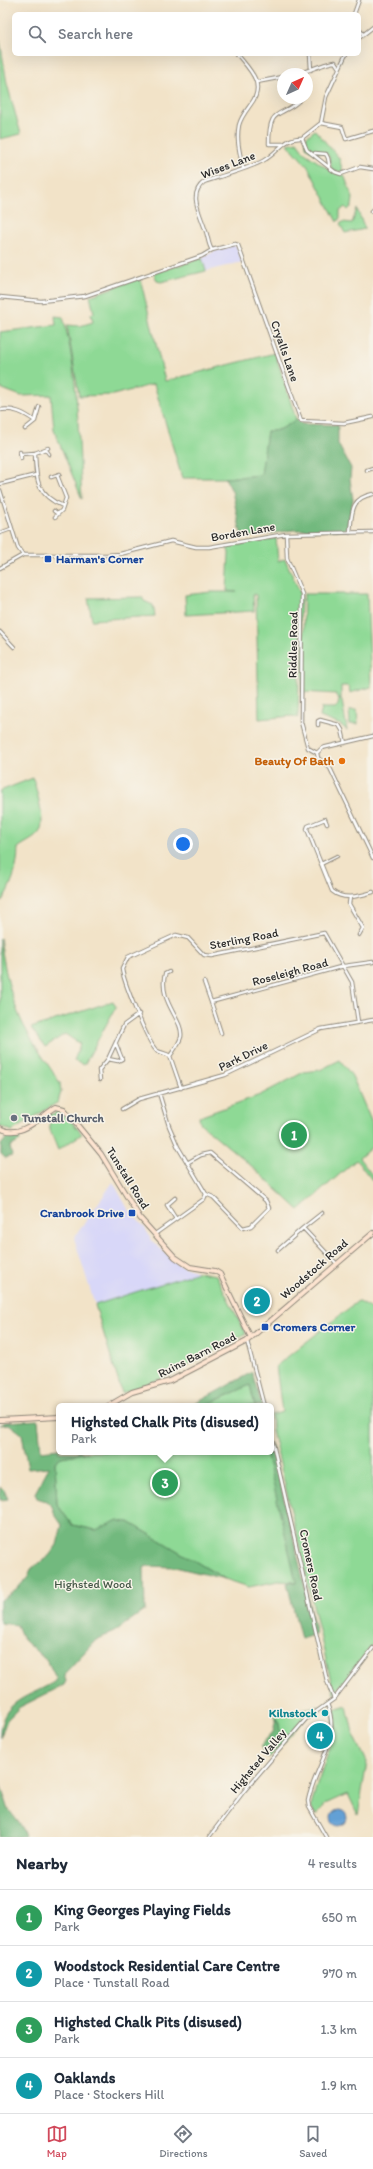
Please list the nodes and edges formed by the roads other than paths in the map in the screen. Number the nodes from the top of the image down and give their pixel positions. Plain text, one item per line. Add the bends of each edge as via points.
1 (359, 0) edge
2 (355, 12) edge
3 (373, 27) edge
4 (361, 32) edge
5 (363, 34) joint
6 (239, 56) edge
7 (310, 56) edge
8 (345, 56) edge
9 (312, 68) edge
10 (339, 68) junction
11 (313, 70) edge
12 (277, 78) edge
13 (257, 82) junction
14 (292, 104) edge
15 (321, 123) junction
16 (373, 131) edge
17 (302, 138) junction
18 (283, 144) junction
19 (312, 153) junction
20 (243, 168) junction
21 (330, 169) junction
22 (373, 169) edge
23 (212, 250) junction
24 (0, 297) edge
25 (39, 406) dead end
26 (0, 410) edge
27 (373, 417) edge
28 (35, 421) junction
29 (25, 429) dead end
30 (35, 453) junction
31 (49, 454) dead end
32 (21, 455) dead end
33 (373, 468) edge
34 (367, 470) dead end
35 (36, 474) junction
36 (51, 477) dead end
37 (0, 484) edge
38 (0, 490) edge
39 (373, 494) edge
40 (63, 506) junction
41 (54, 511) dead end
42 (58, 514) junction
43 (55, 517) dead end
44 (11, 529) junction
45 (373, 532) edge
46 (0, 533) edge
47 (350, 533) junction
48 (286, 534) junction
49 (23, 555) junction
50 (0, 568) edge
51 (0, 632) edge
52 (14, 647) dead end
53 (318, 725) dead end
54 (373, 736) edge
55 (345, 743) junction
56 (317, 753) junction
57 (328, 824) dead end
58 (338, 856) dead end
59 (373, 858) edge
60 (321, 864) junction
61 (373, 892) edge
62 (350, 897) junction
63 (359, 935) dead end
64 (373, 962) edge
65 (344, 966) junction
66 (169, 972) dead end
67 (204, 982) dead end
68 (211, 1002) junction
69 (139, 1014) junction
70 (373, 1020) edge
71 (358, 1022) junction
72 (221, 1033) dead end
73 (116, 1043) junction
74 (170, 1056) junction
75 (108, 1059) junction
76 (100, 1080) dead end
77 (181, 1088) junction
78 (159, 1093) junction
79 (122, 1109) dead end
80 (0, 1128) edge
81 (187, 1163) junction
82 (206, 1194) junction
83 (175, 1198) dead end
84 (322, 1213) dead end
85 (176, 1218) junction
86 (304, 1228) junction
87 (373, 1233) edge
88 (155, 1234) junction
89 (278, 1250) dead end
90 (336, 1263) junction
91 (249, 1339) junction
92 (113, 1403) edge
93 (263, 1403) edge
94 (56, 1417) edge
95 (0, 1420) edge
96 (274, 1448) edge
97 (373, 1648) edge
98 (334, 1698) junction
99 (327, 1704) junction
100 (210, 1837) edge
101 (326, 1837) edge

1 - 2 street
3 - 5 street
4 - 5 street
6 - 13 street via 250,68
7 - 9 street
8 - 10 street
10 - 11 street via 335,62 330,62
10 - 15 street via 326,97
12 - 13 street
13 - 20 street via 256,97 239,126 238,142
14 - 18 street via 275,115 270,122 269,144
15 - 16 street via 342,127 346,139
15 - 17 street, Wises Lane
17 - 18 street, Wises Lane via 295,138
17 - 19 street
18 - 20 street, Wises Lane via 265,160
19 - 21 street
19 - 21 street via 326,154
20 - 23 street, Wises Lane via 204,182 196,193 196,206
21 - 22 street via 341,174 360,167
23 - 24 street via 85,296 41,301
23 - 27 street, Cryalls Lane via 238,245 301,421 344,423
25 - 28 street
26 - 28 street via 22,412
28 - 29 street
30 - 31 street via 47,449
30 - 32 street
30 - 35 street
33 - 34 street
35 - 37 street
35 - 40 street via 44,493
36 - 40 street via 58,474 66,498
38 - 44 street
39 - 47 street via 363,495 355,503
40 - 42 street
41 - 42 street
42 - 43 street
44 - 46 street
44 - 49 street
45 - 47 street, Borden Lane
47 - 48 street, Borden Lane
48 - 49 street, Borden Lane via 209,547 196,547 171,541 120,554
48 - 56 street, Riddles Road via 288,558 302,594 301,725 308,748
49 - 50 street
51 - 52 street
53 - 55 street via 320,720 339,725
54 - 55 street
55 - 56 street via 322,748
56 - 59 street, Riddles Road via 318,758 330,768
57 - 60 street via 325,819 308,826 307,829
58 - 60 street
60 - 62 street via 332,891
61 - 62 street
62 - 63 street via 349,904 363,928
64 - 65 street, Roseleigh Road
65 - 68 street, Roseleigh Road
65 - 69 street, Sterling Road via 324,933 212,956 200,952 188,938 176,935 133,954 124,964 122,972
65 - 71 street, Sterling Road via 353,986
66 - 74 street via 165,974 163,991 181,1033 178,1045
67 - 68 street
68 - 72 street
69 - 73 street via 124,1025
69 - 74 street, Sterling Road via 155,1049
70 - 71 street, Park Drive
71 - 77 street, Park Drive via 321,1029 225,1075
73 - 75 street
73 - 75 street via 122,1059
74 - 77 street
75 - 76 street via 99,1070
77 - 78 street, Park Drive
78 - 79 street, Park Drive via 139,1099
78 - 81 street via 172,1135
80 - 88 street, Tunstall Road via 11,1132 23,1129 56,1107 64,1109 97,1147 132,1206
81 - 82 street
81 - 82 street via 210,1153 266,1201 270,1208 251,1226 243,1228 213,1197
82 - 85 street via 204,1199
83 - 85 street via 167,1205
84 - 86 street
85 - 88 street
86 - 89 street
86 - 90 street
87 - 90 street, Woodstock Road
88 - 91 street, Tunstall Road via 184,1265 220,1274
90 - 91 street, Woodstock Road
91 - 92 street, Ruins Barn Road via 170,1381 132,1392
91 - 93 street
94 - 95 street
96 - 98 street, Cromers Road via 327,1681
97 - 98 street, Highsted Valley
98 - 99 street, Highsted Valley
99 - 100 street, Highsted Valley via 306,1718 244,1791
99 - 101 street via 332,1720 330,1742 308,1801

